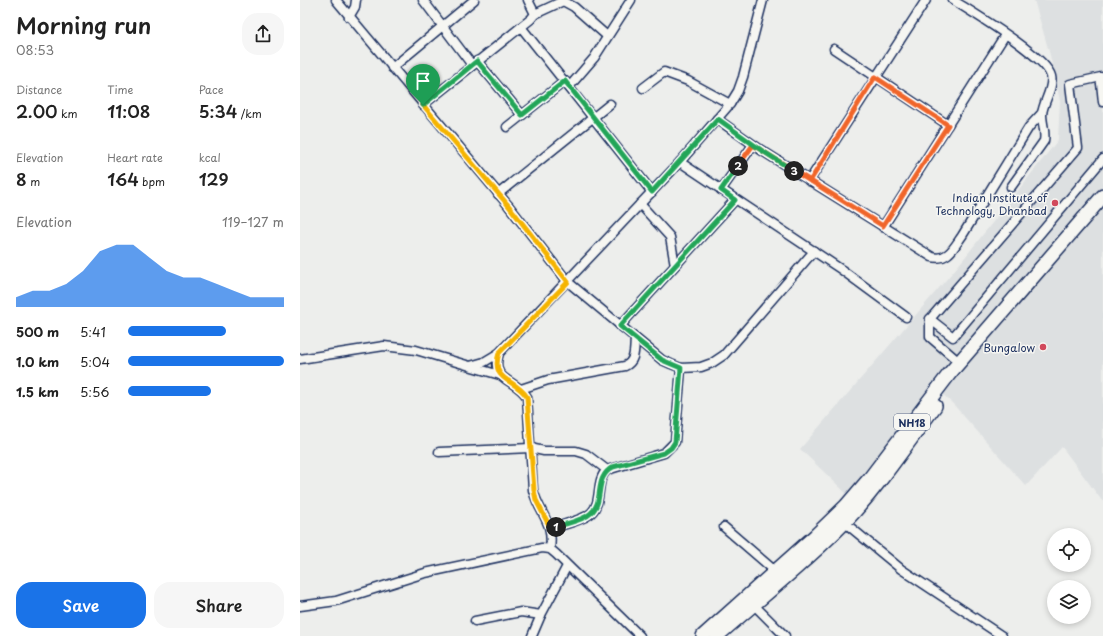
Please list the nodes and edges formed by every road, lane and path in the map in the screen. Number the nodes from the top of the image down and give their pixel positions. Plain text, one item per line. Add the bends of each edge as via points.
1 (336, 0) edge
2 (356, 0) edge
3 (423, 0) edge
4 (474, 0) edge
5 (528, 0) edge
6 (631, 0) edge
7 (763, 0) edge
8 (926, 0) edge
9 (953, 0) edge
10 (535, 14) junction
11 (349, 16) junction
12 (444, 26) junction
13 (521, 27) junction
14 (1005, 35) junction
15 (608, 36) junction
16 (834, 49) dead end
17 (475, 63) junction
18 (392, 68) junction
19 (875, 77) junction
20 (1102, 83) edge
21 (567, 84) junction
22 (643, 88) dead end
23 (1103, 102) edge
24 (610, 104) dead end
25 (730, 104) junction
26 (423, 105) junction
27 (1042, 113) junction
28 (522, 115) junction
29 (594, 117) junction
30 (718, 119) junction
31 (948, 125) junction
32 (507, 127) dead end
33 (753, 145) junction
34 (1103, 159) edge
35 (680, 162) junction
36 (810, 181) junction
37 (1011, 187) dead end
38 (721, 190) junction
39 (652, 192) junction
40 (498, 194) junction
41 (1103, 196) edge
42 (735, 200) junction
43 (640, 204) junction
44 (1103, 210) edge
45 (883, 226) junction
46 (814, 251) junction
47 (675, 265) junction
48 (568, 282) junction
49 (906, 317) dead end
50 (930, 319) junction
51 (620, 326) junction
52 (635, 338) junction
53 (499, 353) junction
54 (300, 359) edge
55 (959, 362) junction
56 (470, 366) junction
57 (681, 368) junction
58 (500, 375) junction
59 (522, 389) junction
60 (530, 448) junction
61 (439, 452) dead end
62 (607, 470) junction
63 (844, 522) junction
64 (724, 527) dead end
65 (551, 529) junction
66 (550, 549) junction
67 (567, 566) junction
68 (775, 571) junction
69 (753, 604) junction
70 (300, 606) edge
71 (541, 615) junction
72 (475, 621) dead end
73 (532, 636) edge
74 (640, 636) edge
75 (703, 636) edge
76 (717, 636) edge
77 (785, 636) edge
78 (1002, 636) edge

1 - 11 street
2 - 11 street
3 - 12 street
4 - 12 street
5 - 10 street
6 - 15 street
7 - 25 street via 743,77
8 - 19 street
9 - 14 street
10 - 13 street
10 - 15 street via 563,1 574,7
11 - 18 street
12 - 17 street
12 - 18 street
13 - 17 street
13 - 21 street
14 - 27 street via 1023,46 1049,70 1051,81
14 - 31 street
15 - 21 street via 594,58
16 - 19 street
17 - 26 street
17 - 28 street
18 - 26 street
19 - 31 street
19 - 36 street
20 - 23 street
20 - 50 street via 1101,77 1070,84 1078,148
21 - 28 street
21 - 29 street
22 - 25 street via 664,72 688,81
24 - 29 street
25 - 30 street
26 - 40 street
27 - 37 street via 1044,141
27 - 45 street via 1029,127 962,236 945,258 932,257
28 - 32 street
29 - 39 street
29 - 40 street
30 - 33 street
30 - 35 street
31 - 45 street
33 - 36 street
33 - 38 street
34 - 50 street via 953,336
35 - 38 street
35 - 39 street
36 - 45 street
38 - 42 street
39 - 43 street
40 - 48 street
41 - 55 highway, NH18
42 - 46 street
42 - 47 street
43 - 47 street via 670,237
43 - 48 street
44 - 63 highway, NH18 via 971,361 882,478
46 - 49 street
46 - 57 street via 724,355 700,367
47 - 51 street
48 - 51 street
48 - 53 street
50 - 55 street via 930,337
51 - 52 street
52 - 57 street via 662,360
52 - 59 street via 634,358 625,366 548,380
53 - 56 street via 484,362
53 - 58 street via 496,369
54 - 56 street via 384,346 416,350
55 - 68 highway, NH18 via 853,498 833,520
56 - 58 street
57 - 62 street via 675,442 671,448 664,453
58 - 59 street
59 - 60 street via 528,401
60 - 61 street
60 - 62 street via 553,452 576,451 590,456
60 - 65 street via 536,500
62 - 65 street via 603,476 596,507 592,512
63 - 69 highway, NH18
63 - 78 street via 901,569
64 - 68 street
65 - 66 street
66 - 67 street
66 - 70 street via 542,548 425,573 336,601
67 - 71 street
67 - 74 street
68 - 75 highway, NH18
69 - 76 highway, NH18
69 - 77 street
71 - 72 street via 521,612
71 - 73 street

